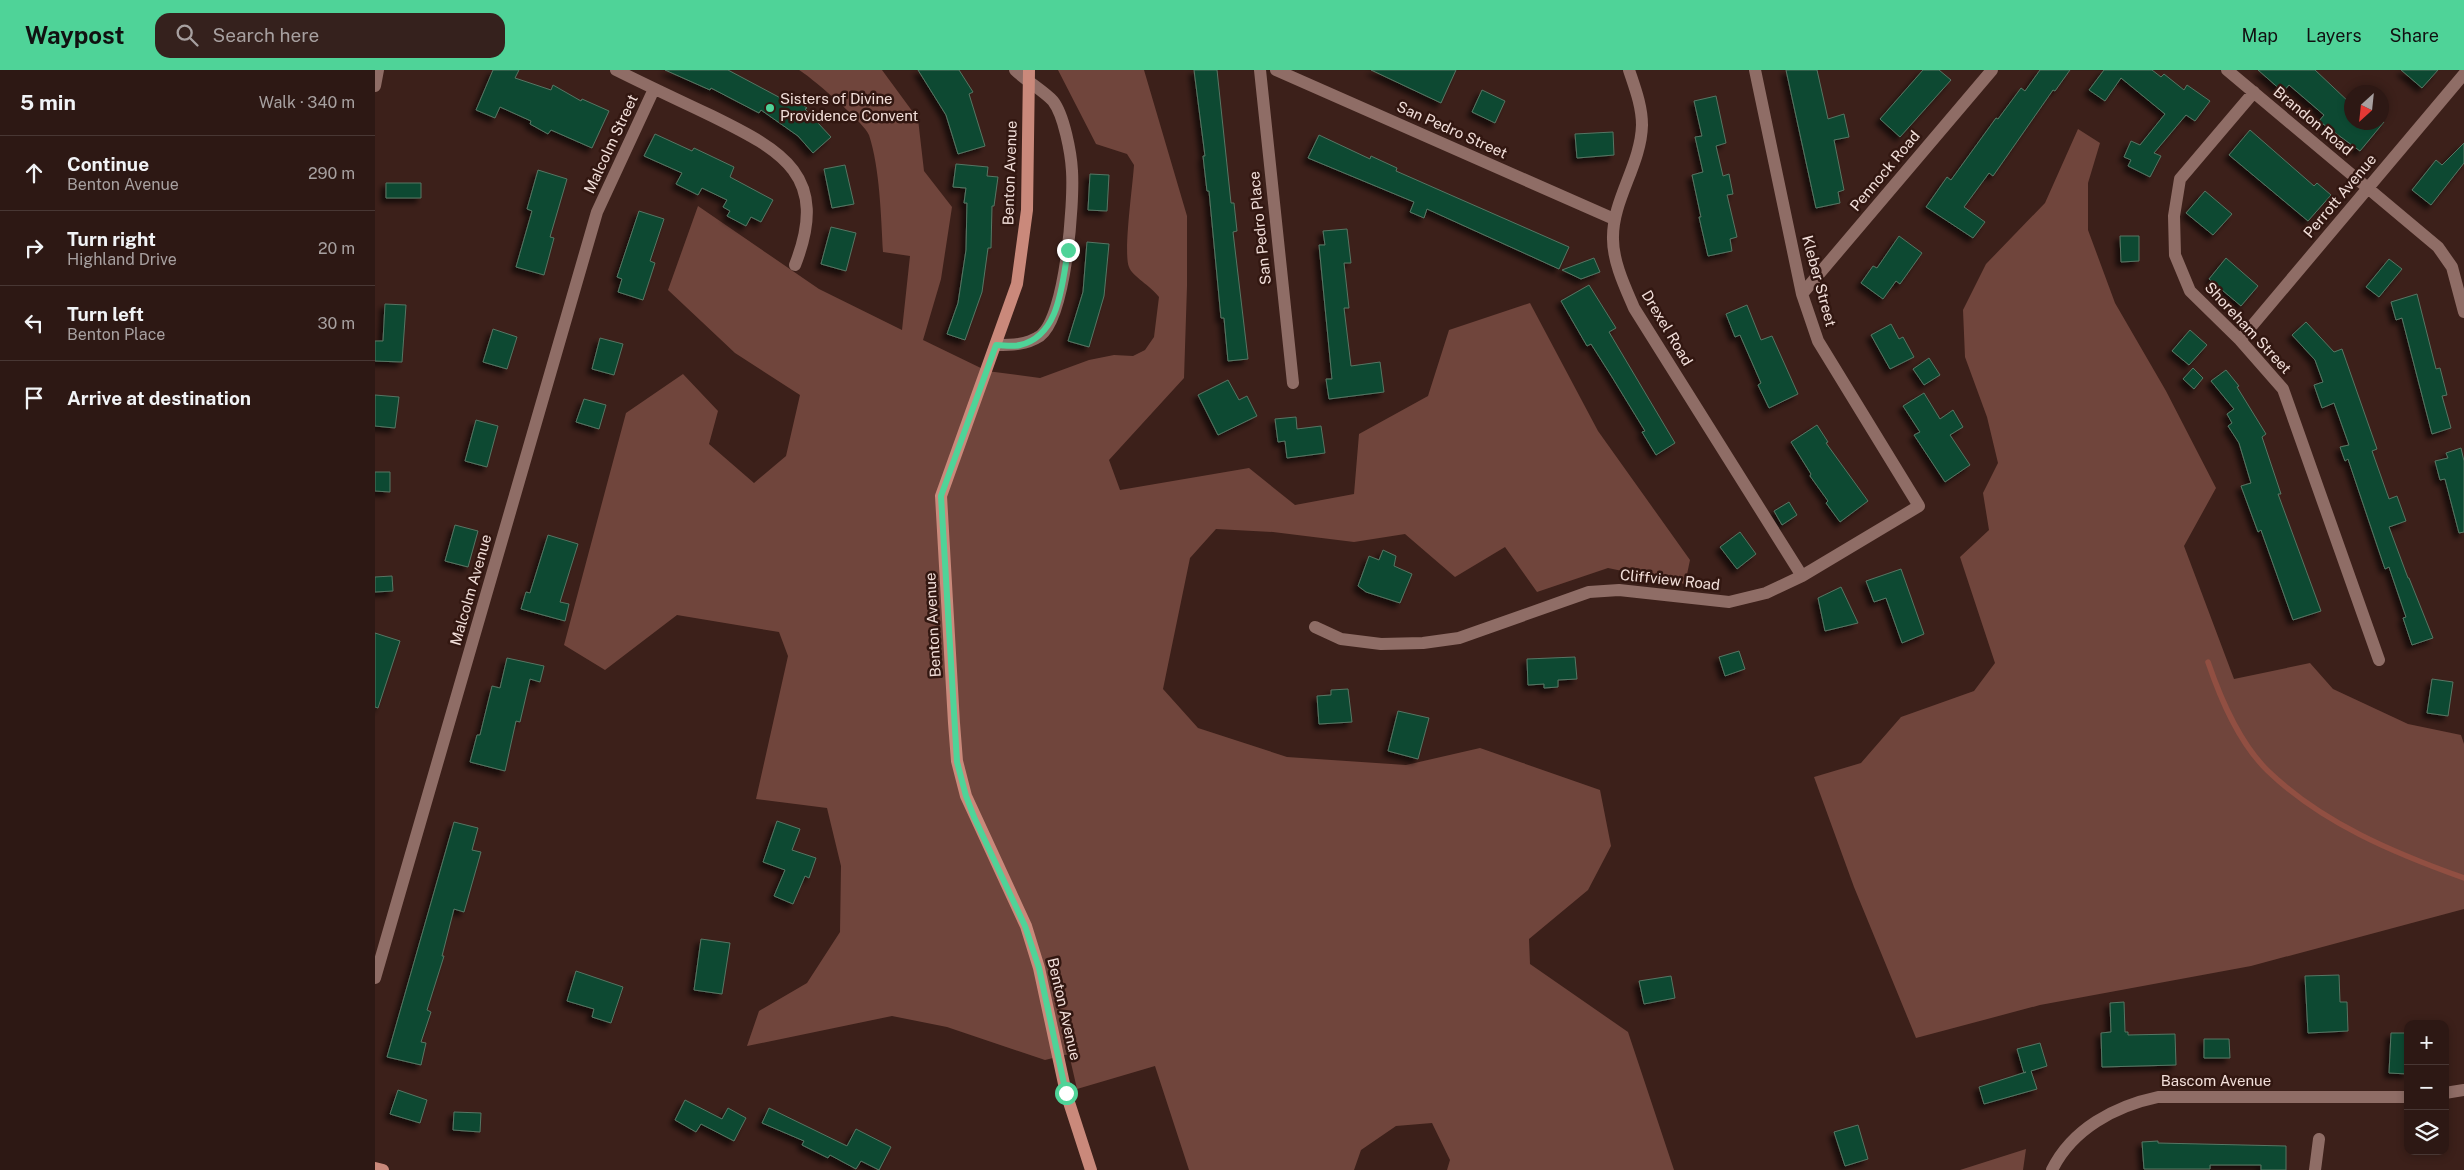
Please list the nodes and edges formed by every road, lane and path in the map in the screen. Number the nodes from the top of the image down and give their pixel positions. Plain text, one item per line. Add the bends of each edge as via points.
1 (378, 70) edge
2 (616, 70) edge
3 (1015, 70) edge
4 (1259, 70) edge
5 (1276, 70) edge
6 (1629, 70) edge
7 (1755, 70) edge
8 (1992, 70) edge
9 (2227, 70) edge
10 (2464, 74) edge
11 (1029, 76) edge
12 (375, 86) edge
13 (654, 89) junction
14 (2254, 92) junction
15 (2367, 189) junction
16 (597, 212) joint
17 (1614, 219) junction
18 (795, 264) dead end
19 (1802, 294) junction
20 (2464, 312) edge
21 (2240, 340) junction
22 (996, 345) junction
23 (1293, 383) dead end
24 (1919, 506) joint
25 (1801, 576) junction
26 (1315, 627) dead end
27 (2379, 660) dead end
28 (375, 978) edge
29 (2464, 1090) edge
30 (2449, 1092) edge
31 (2404, 1097) edge
32 (2319, 1139) dead end
33 (375, 1168) edge
34 (383, 1170) edge
35 (1091, 1170) edge
36 (2052, 1170) edge
37 (2315, 1170) edge

1 - 12 street
2 - 13 street
3 - 11 street
4 - 23 street, San Pedro Place
5 - 17 street, San Pedro Street
6 - 17 street, Drexel Road via 1641,111 1642,128
7 - 19 street, Kleber Street
8 - 19 street, Pennock Road
9 - 14 street, Brandon Road
10 - 15 street, Perrott Avenue
11 - 22 main road, Benton Avenue via 1027,210 1017,284
11 - 22 street via 1053,102 1064,128 1072,170 1068,250 1052,318 1041,335 1019,345
13 - 16 street, Malcolm Street
13 - 18 street via 757,138 781,154 797,175 807,212 804,242
14 - 15 street, Brandon Road
14 - 21 street, Shoreham Street via 2180,179 2174,216 2175,255 2190,291
15 - 20 street, Brandon Road via 2438,246 2447,257
15 - 21 street, Perrott Avenue
16 - 28 street, Malcolm Avenue
17 - 25 street, Drexel Road via 1613,241 1634,308
19 - 24 street, Kleber Street via 1818,340
21 - 27 street, Shoreham Street via 2283,389
22 - 35 main road, Benton Avenue via 941,496 957,762 974,817 1025,926 1039,968 1066,1093
24 - 25 street, Cliffview Road
25 - 26 street, Cliffview Road via 1765,593 1729,602 1619,590 1589,592 1459,638 1423,643 1381,644 1341,640
29 - 30 street
31 - 36 street, Bascom Avenue via 2158,1097 2123,1107 2093,1123 2076,1137
32 - 37 street
33 - 34 main road

